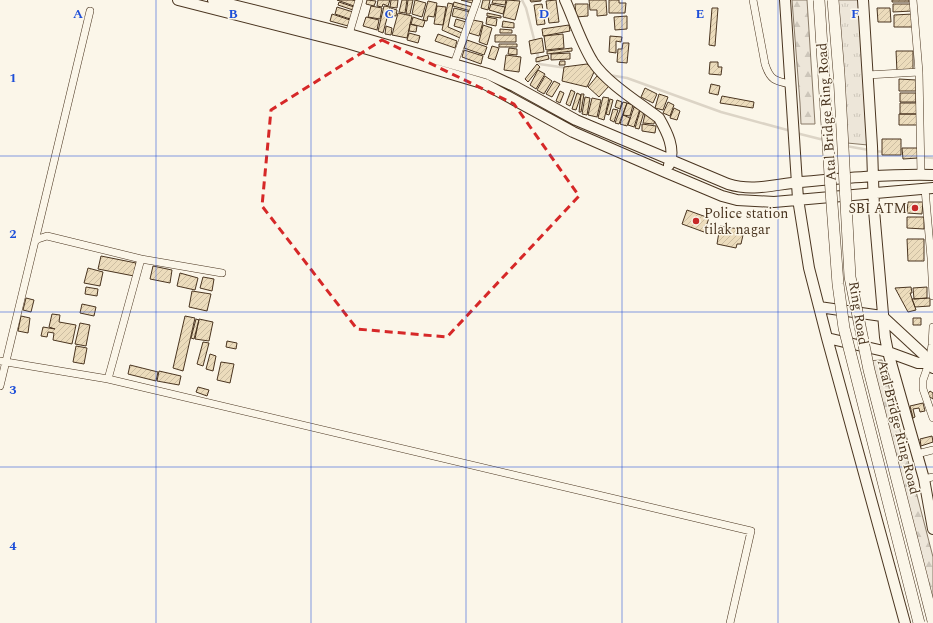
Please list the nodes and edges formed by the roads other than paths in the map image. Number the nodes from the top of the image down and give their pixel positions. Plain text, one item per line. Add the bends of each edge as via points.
1 (178, 0) edge
2 (213, 0) edge
3 (359, 0) edge
4 (477, 0) edge
5 (565, 0) edge
6 (753, 0) edge
7 (785, 0) edge
8 (819, 0) edge
9 (833, 0) edge
10 (863, 0) edge
11 (913, 0) edge
12 (90, 11) dead end
13 (349, 34) junction
14 (454, 64) junction
15 (919, 72) junction
16 (867, 75) junction
17 (790, 84) junction
18 (671, 160) junction
19 (665, 172) junction
20 (922, 175) junction
21 (933, 175) edge
22 (873, 176) junction
23 (797, 182) junction
24 (929, 188) edge
25 (873, 192) junction
26 (798, 199) junction
27 (931, 231) edge
28 (35, 241) junction
29 (141, 259) junction
30 (222, 272) dead end
31 (933, 296) edge
32 (819, 307) junction
33 (882, 316) junction
34 (933, 327) edge
35 (827, 338) junction
36 (888, 352) junction
37 (3, 362) edge
38 (931, 365) edge
39 (108, 379) junction
40 (0, 386) edge
41 (933, 418) edge
42 (933, 450) edge
43 (917, 454) junction
44 (928, 478) edge
45 (933, 529) edge
46 (933, 621) edge
47 (730, 623) edge
48 (906, 623) edge
49 (919, 623) edge

1 - 19 street via 347,43 485,84 573,132
2 - 13 street
3 - 13 street
4 - 14 street
5 - 18 street via 584,46 604,76 659,118 672,147
6 - 17 street via 768,74 776,81
7 - 17 street
8 - 49 main road, Ring Road, bridge via 838,284 844,328
9 - 46 main road, Atal Bridge Ring Road, bridge via 850,277 869,370
10 - 16 street
11 - 15 street
12 - 28 street
13 - 14 street
14 - 18 street via 488,74 576,120
15 - 16 street
15 - 20 street
16 - 22 street
17 - 23 street
18 - 19 street
18 - 23 street via 741,188
19 - 26 street via 737,200 774,202
20 - 21 street
20 - 22 street
22 - 23 street
22 - 25 street
23 - 26 street
24 - 25 street
24 - 27 street
25 - 26 street
25 - 33 street
26 - 32 street via 808,268
27 - 31 street
28 - 29 street via 47,236
28 - 37 street
29 - 30 street
29 - 39 street
32 - 33 street
32 - 35 street
33 - 36 street
33 - 38 street via 923,354
34 - 38 street
35 - 36 street
35 - 48 street
36 - 38 street
36 - 43 street
37 - 39 street
37 - 40 street
38 - 41 street via 923,380 923,389
39 - 47 street via 751,531
42 - 43 street
43 - 44 street
44 - 45 street

